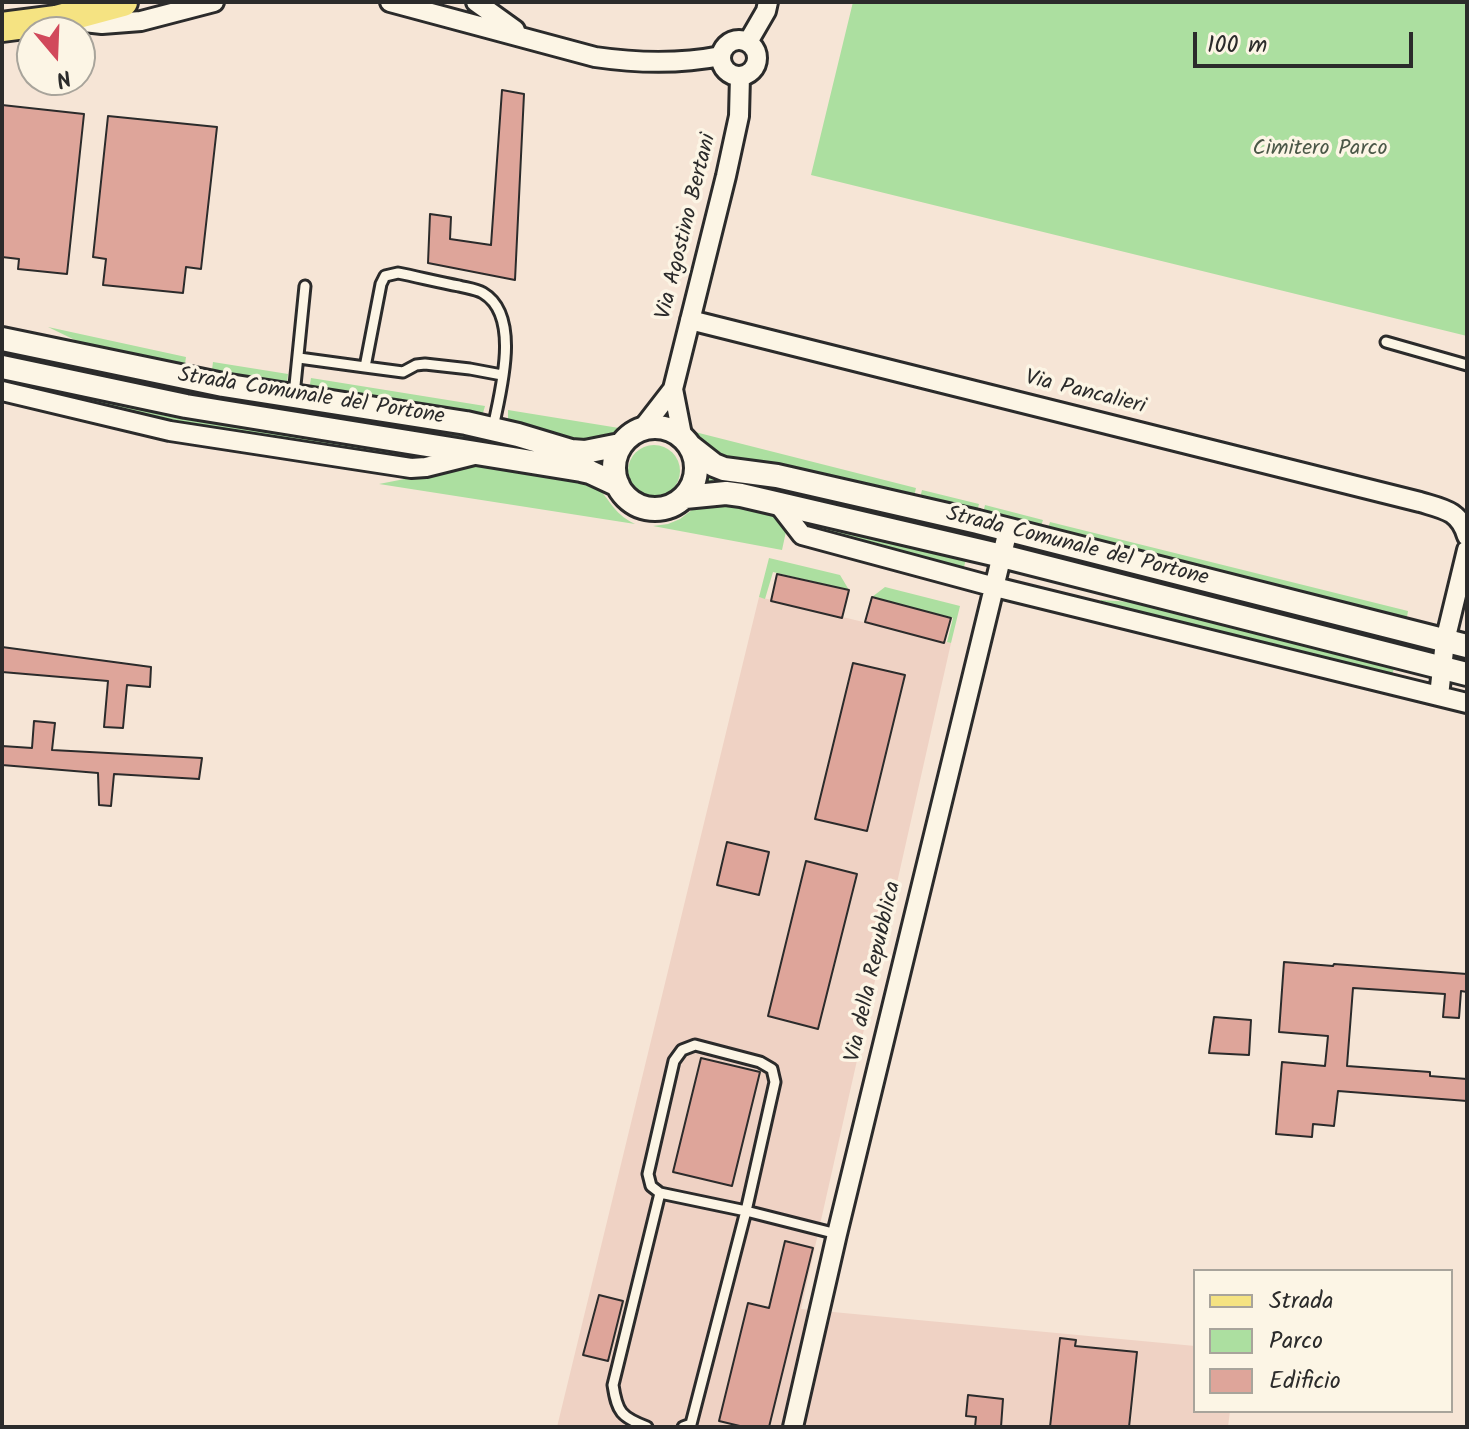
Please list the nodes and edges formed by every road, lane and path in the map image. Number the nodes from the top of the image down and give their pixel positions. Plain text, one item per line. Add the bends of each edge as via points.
1 (123, 2) edge
2 (214, 2) edge
3 (390, 2) edge
4 (476, 2) edge
5 (768, 2) edge
6 (71, 16) edge
7 (96, 23) edge
8 (527, 38) junction
9 (748, 42) junction
10 (721, 56) junction
11 (740, 76) junction
12 (305, 286) dead end
13 (690, 320) junction
14 (2, 333) edge
15 (2, 339) edge
16 (1386, 342) dead end
17 (36, 346) junction
18 (299, 358) junction
19 (1467, 365) edge
20 (2, 367) edge
21 (365, 367) junction
22 (502, 375) junction
23 (673, 389) junction
24 (2, 391) edge
25 (294, 395) junction
26 (493, 428) junction
27 (642, 429) junction
28 (687, 441) junction
29 (620, 445) junction
30 (479, 454) junction
31 (618, 485) junction
32 (685, 497) junction
33 (778, 504) junction
34 (1466, 528) edge
35 (1008, 530) junction
36 (1467, 550) edge
37 (1002, 556) junction
38 (995, 587) junction
39 (1456, 644) edge
40 (1442, 667) junction
41 (1467, 674) edge
42 (1439, 696) junction
43 (1467, 703) edge
44 (660, 1193) junction
45 (746, 1211) junction
46 (837, 1234) junction
47 (690, 1426) edge
48 (647, 1427) edge
49 (793, 1427) edge

1 - 6 main road
2 - 7 street via 141,21
3 - 8 street
4 - 8 street
5 - 9 street
8 - 10 street via 624,62
9 - 10 street via 734,41
9 - 11 street via 757,60
10 - 11 street via 726,70
11 - 13 street, Via Agostino Bertani via 739,116
12 - 18 lane
13 - 23 street, Via Agostino Bertani
13 - 34 street, Via Pancalieri via 1420,502 1454,514
14 - 17 street
15 - 17 street, Strada Comunale del Portone
16 - 19 lane
17 - 25 street, Strada Comunale del Portone
18 - 21 lane
18 - 25 lane
20 - 30 street, Strada Comunale del Portone via 199,408
21 - 22 lane via 403,372 425,364
21 - 22 lane via 381,284 385,276 398,273 482,291 494,302 506,337
22 - 26 lane
23 - 27 street, Via Agostino Bertani
23 - 28 street, Via Agostino Bertani
24 - 30 street, Strada Comunale del Portone via 170,431 411,468
25 - 26 street, Strada Comunale del Portone
26 - 29 street, Strada Comunale del Portone via 571,451
27 - 28 street via 666,428
27 - 29 street
28 - 32 street via 697,467
28 - 35 street, Strada Comunale del Portone via 724,469 777,476
29 - 31 street via 614,463
30 - 31 street, Strada Comunale del Portone via 590,472
31 - 32 street via 642,507 662,509
32 - 33 street, Strada Comunale del Portone via 726,493
33 - 37 street, Strada Comunale del Portone
33 - 38 street via 802,535
35 - 37 street, Via della Repubblica
35 - 39 street, Strada Comunale del Portone
36 - 39 street
37 - 38 street, Via della Repubblica
37 - 40 street, Strada Comunale del Portone
38 - 42 street
38 - 46 street, Via della Repubblica
39 - 40 street
40 - 41 street, Strada Comunale del Portone
40 - 42 street
42 - 43 street
44 - 45 lane
44 - 45 lane via 648,1174 674,1061 695,1045 772,1069 775,1082
44 - 48 lane via 613,1385 616,1406 631,1421
45 - 46 lane
45 - 47 lane
46 - 49 street, Via della Repubblica

